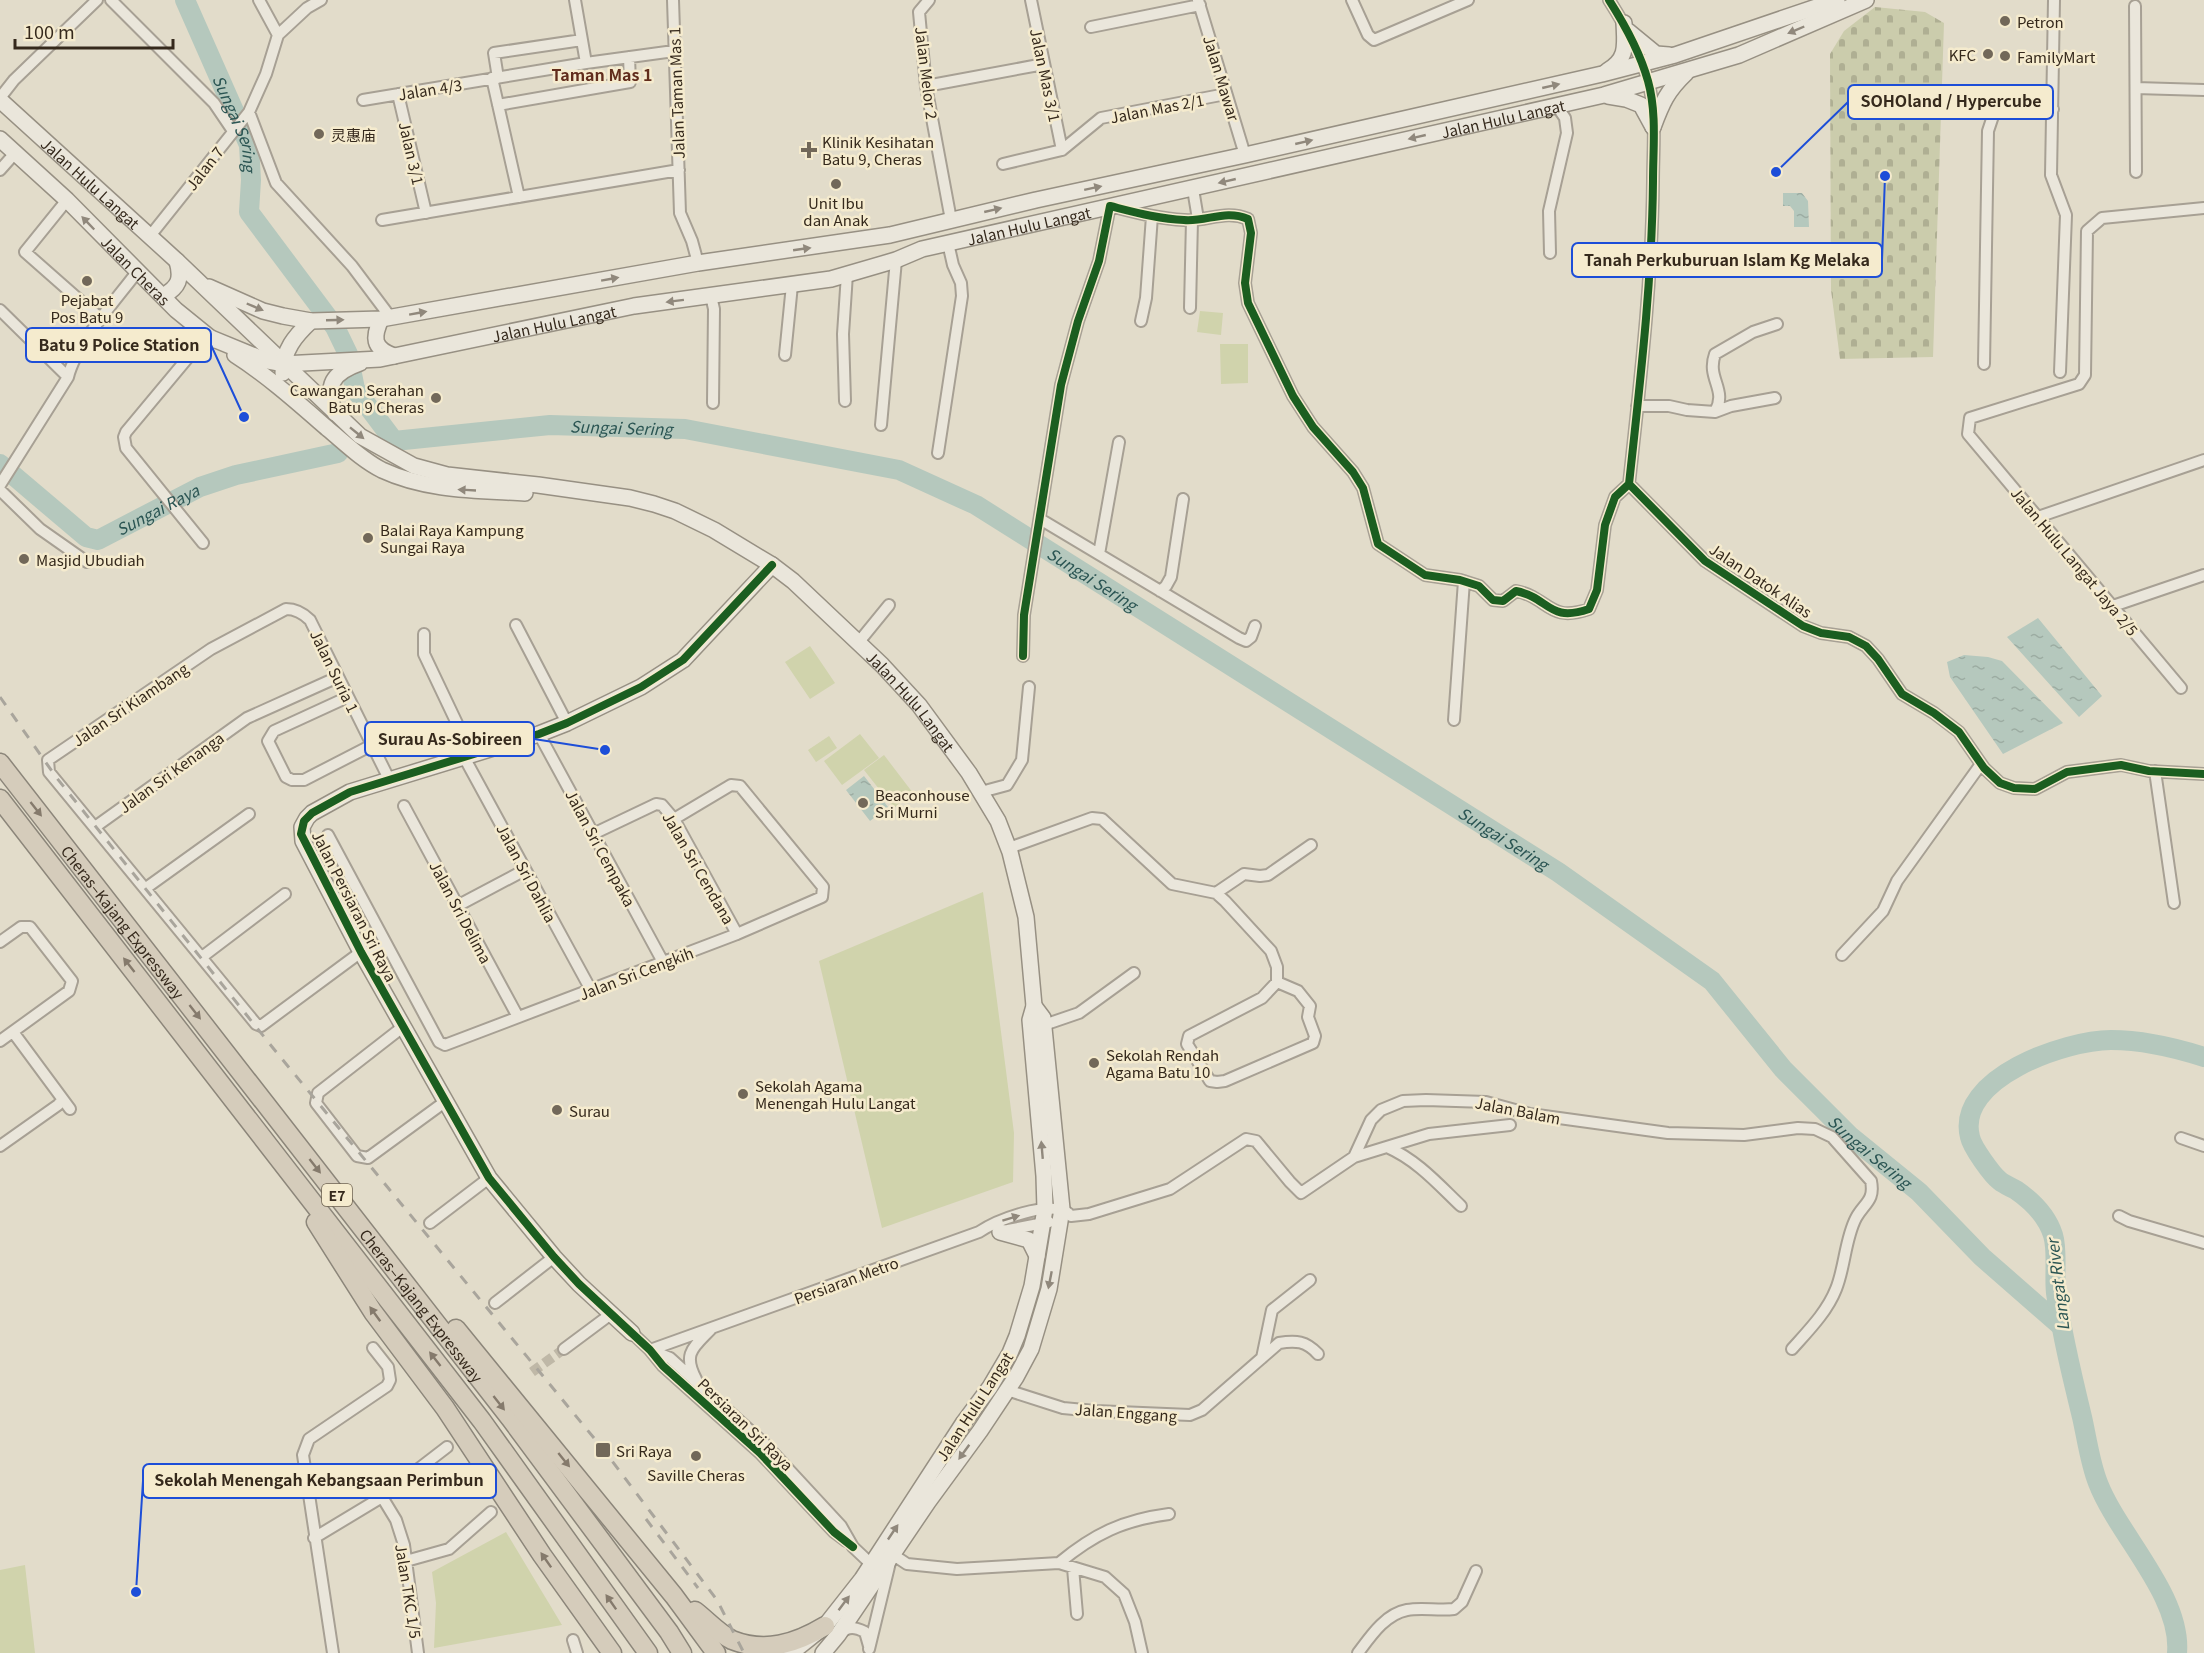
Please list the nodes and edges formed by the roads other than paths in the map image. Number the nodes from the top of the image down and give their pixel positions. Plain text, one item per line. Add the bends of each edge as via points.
1 (97, 0) edge
2 (111, 0) edge
3 (260, 0) edge
4 (321, 0) edge
5 (575, 0) edge
6 (672, 0) edge
7 (929, 0) edge
8 (1031, 0) edge
9 (1352, 0) edge
10 (1468, 0) edge
11 (1609, 0) edge
12 (1837, 0) edge
13 (1866, 0) edge
14 (2054, 0) edge
15 (1199, 3) edge
16 (2135, 6) dead end
17 (1091, 27) dead end
18 (1626, 27) junction
19 (278, 35) junction
20 (582, 40) junction
21 (674, 51) junction
22 (1675, 55) junction
23 (629, 57) junction
24 (586, 63) junction
25 (1642, 63) junction
26 (1044, 64) junction
27 (1688, 71) junction
28 (1602, 74) junction
29 (495, 78) junction
30 (1648, 82) junction
31 (926, 86) junction
32 (2136, 88) junction
33 (2204, 90) edge
34 (398, 94) junction
35 (1226, 94) junction
36 (1604, 95) junction
37 (0, 99) edge
38 (363, 100) dead end
39 (498, 105) junction
40 (1556, 105) junction
41 (2053, 109) junction
42 (249, 112) junction
43 (1653, 127) junction
44 (234, 130) junction
45 (0, 139) edge
46 (1062, 150) junction
47 (16, 152) junction
48 (1245, 155) junction
49 (1003, 164) dead end
50 (0, 170) edge
51 (679, 170) junction
52 (2136, 172) dead end
53 (1193, 189) junction
54 (519, 197) junction
55 (67, 200) junction
56 (1110, 207) junction
57 (2204, 208) edge
58 (426, 213) junction
59 (1152, 216) junction
60 (1195, 219) junction
61 (382, 220) dead end
62 (951, 220) junction
63 (150, 236) junction
64 (948, 243) junction
65 (1550, 253) dead end
66 (896, 260) junction
67 (177, 261) junction
68 (698, 263) junction
69 (137, 272) junction
70 (847, 274) junction
71 (202, 284) junction
72 (792, 285) junction
73 (163, 296) junction
74 (711, 296) junction
75 (1190, 308) dead end
76 (0, 310) edge
77 (386, 318) junction
78 (101, 319) junction
79 (311, 321) junction
80 (1141, 321) dead end
81 (1777, 324) dead end
82 (206, 336) junction
83 (785, 355) dead end
84 (387, 357) junction
85 (361, 361) junction
86 (283, 364) junction
87 (1984, 364) dead end
88 (2060, 372) dead end
89 (68, 377) junction
90 (281, 391) junction
91 (1775, 398) dead end
92 (845, 401) dead end
93 (713, 403) dead end
94 (1637, 406) junction
95 (1714, 412) junction
96 (336, 415) junction
97 (880, 425) dead end
98 (1119, 442) dead end
99 (939, 453) dead end
100 (2204, 460) edge
101 (3, 478) edge
102 (1629, 484) junction
103 (0, 490) edge
104 (609, 495) junction
105 (1184, 499) dead end
106 (2038, 517) junction
107 (1039, 522) junction
108 (203, 543) dead end
109 (1099, 554) junction
110 (87, 562) dead end
111 (772, 565) junction
112 (2204, 575) edge
113 (1464, 581) junction
114 (1160, 591) junction
115 (889, 605) dead end
116 (2113, 606) junction
117 (286, 609) joint
118 (516, 625) dead end
119 (1255, 626) dead end
120 (424, 634) dead end
121 (858, 643) junction
122 (1023, 656) dead end
123 (338, 677) junction
124 (1029, 687) dead end
125 (2181, 688) dead end
126 (348, 697) junction
127 (1454, 720) dead end
128 (567, 723) junction
129 (539, 734) junction
130 (372, 745) junction
131 (468, 756) junction
132 (0, 763) edge
133 (1981, 764) junction
134 (2155, 771) junction
135 (2204, 774) edge
136 (389, 779) junction
137 (981, 792) junction
138 (0, 800) edge
139 (404, 806) dead end
140 (249, 814) dead end
141 (674, 819) junction
142 (95, 827) junction
143 (593, 834) junction
144 (327, 835) dead end
145 (1311, 845) dead end
146 (1009, 848) junction
147 (525, 870) junction
148 (146, 888) junction
149 (1216, 893) junction
150 (285, 894) dead end
151 (2174, 903) dead end
152 (458, 906) junction
153 (737, 934) junction
154 (0, 942) edge
155 (386, 944) junction
156 (362, 954) junction
157 (1842, 955) dead end
158 (202, 957) junction
159 (663, 963) junction
160 (1134, 973) dead end
161 (1277, 982) junction
162 (591, 990) junction
163 (1034, 1006) junction
164 (518, 1017) junction
165 (1044, 1025) junction
166 (404, 1026) junction
167 (13, 1032) junction
168 (0, 1041) edge
169 (230, 1094) junction
170 (62, 1100) junction
171 (446, 1101) junction
172 (70, 1109) dead end
173 (1510, 1125) dead end
174 (2181, 1138) dead end
175 (0, 1146) edge
176 (2204, 1146) edge
177 (1387, 1147) junction
178 (1354, 1157) junction
179 (489, 1178) junction
180 (1461, 1206) dead end
181 (1044, 1215) junction
182 (1065, 1216) junction
183 (2119, 1216) dead end
184 (430, 1223) dead end
185 (979, 1232) junction
186 (1000, 1232) junction
187 (2204, 1243) edge
188 (384, 1255) junction
189 (1037, 1256) junction
190 (554, 1257) junction
191 (1310, 1280) dead end
192 (495, 1303) dead end
193 (611, 1314) junction
194 (713, 1327) junction
195 (632, 1333) joint
196 (373, 1348) dead end
197 (564, 1349) tunnel mouth
198 (1792, 1349) dead end
199 (650, 1350) junction
200 (1318, 1354) dead end
201 (1262, 1358) junction
202 (703, 1390) junction
203 (1007, 1390) junction
204 (447, 1447) dead end
205 (382, 1497) junction
206 (490, 1512) dead end
207 (1169, 1514) dead end
208 (314, 1538) junction
209 (853, 1547) junction
210 (892, 1554) junction
211 (406, 1561) junction
212 (1059, 1563) junction
213 (871, 1564) junction
214 (1073, 1568) junction
215 (1476, 1571) dead end
216 (674, 1596) junction
217 (1077, 1614) dead end
218 (591, 1625) junction
219 (831, 1631) junction
220 (573, 1640) dead end
221 (646, 1651) edge
222 (869, 1651) edge
223 (333, 1653) edge
224 (418, 1653) edge
225 (578, 1653) edge
226 (603, 1653) edge
227 (612, 1653) edge
228 (682, 1653) edge
229 (716, 1653) edge
230 (791, 1653) edge
231 (823, 1653) edge
232 (1142, 1653) edge
233 (1358, 1653) edge

1 - 37 street via 14,80
2 - 44 street via 214,103
3 - 19 street
4 - 19 street
5 - 20 street
6 - 21 street, Jalan Taman Mas 1
7 - 31 street, Jalan Melor 2 via 919,12
8 - 26 street, Jalan Mas 3/1
9 - 10 street via 1374,40
11 - 18 street
12 - 22 main road, Jalan Hulu Langat
13 -> 27 main road, Jalan Hulu Langat via 1739,55
14 - 41 street
15 - 17 street
15 - 35 street, Jalan Mawar
16 - 32 street
18 - 22 main road via 1656,54
18 - 25 street
18 - 28 main road via 1623,57 1618,65
19 - 42 street, Jalan 7
20 - 24 street
20 - 29 street via 494,53
21 - 23 street, Jalan 4/3
21 - 51 street, Jalan Taman Mas 1
22 - 25 main road, Jalan Hulu Langat
23 - 24 street, Jalan 4/3
23 - 39 street via 630,82
24 - 29 street, Jalan 4/3
25 - 28 main road, Jalan Hulu Langat
25 - 30 street
26 - 31 street
26 - 46 street, Jalan Mas 3/1
27 - 30 main road, Jalan Hulu Langat
27 - 43 main road via 1671,87
48 -> 28 main road, Jalan Hulu Langat
29 - 34 street, Jalan 4/3
29 - 39 street
30 - 36 main road, Jalan Hulu Langat
30 - 43 street
31 - 62 street, Jalan Melor 2
32 - 33 street
32 - 52 street
34 - 38 street, Jalan 4/3
34 - 58 street, Jalan 3/1
35 - 46 street, Jalan Mas 2/1 via 1101,118
35 - 48 street, Jalan Mawar
36 - 40 main road, Jalan Hulu Langat
36 - 43 main road via 1641,105
37 - 63 main road, Jalan Hulu Langat
39 - 54 street
40 -> 53 main road, Jalan Hulu Langat
40 - 65 street via 1565,118 1567,133 1549,211
41 - 87 street via 1999,107 1988,131
41 - 88 street via 2051,175 2066,215
42 - 44 street, Jalan 7
42 - 77 street via 276,183 352,266
43 - 94 street via 1652,244
44 - 63 street, Jalan 7
45 - 47 main road, Jalan Cheras
46 - 49 street
47 - 50 street
47 - 55 main road, Jalan Cheras
62 -> 48 main road, Jalan Hulu Langat
51 - 54 street
51 - 68 street, Jalan Taman Mas 1 via 680,213
53 - 56 main road, Jalan Hulu Langat
53 - 60 street
54 - 58 street
69 -> 55 main road, Jalan Cheras
55 - 78 street via 25,252
56 - 59 street
56 - 64 main road, Jalan Hulu Langat
56 - 107 street via 1099,261 1077,321 1061,385
57 - 106 street, Jalan Hulu Langat Jaya 2/5 via 2102,218 2087,231 2085,375 2079,384 1970,418 1968,434
58 - 61 street
59 - 60 street
59 - 80 street
60 - 75 street
60 - 113 street via 1236,213 1248,219 1248,303 1293,396 1363,488 1378,544 1425,575
68 -> 62 main road, Jalan Hulu Langat via 879,237
63 - 67 main road, Jalan Hulu Langat
64 - 66 main road, Jalan Hulu Langat
64 - 99 street via 962,296
66 - 70 main road, Jalan Hulu Langat
66 - 97 street
67 - 71 main road, Jalan Hulu Langat
67 - 73 main road via 180,279 174,290
77 -> 68 main road, Jalan Hulu Langat
69 - 73 main road, Jalan Cheras
69 - 78 street
70 - 72 main road, Jalan Hulu Langat
70 - 92 street via 843,334
71 -> 79 main road, Jalan Hulu Langat via 263,311
71 - 86 main road
72 - 74 main road, Jalan Hulu Langat
72 - 83 street
73 - 82 main road, Jalan Cheras
74 -> 84 main road, Jalan Hulu Langat via 634,306
74 - 93 street
76 - 89 street
79 -> 77 main road, Jalan Hulu Langat
77 - 84 main road via 376,329 377,344
78 - 89 street via 71,365
79 - 86 main road via 286,350
81 - 95 street via 1753,332 1715,354 1713,378 1720,402
82 - 86 main road, Jalan Hulu Langat
82 - 90 main road, Jalan Cheras
82 - 108 street via 124,437 126,448
84 - 85 main road, Jalan Hulu Langat
85 - 86 main road, Jalan Hulu Langat
85 - 96 main road via 333,381 329,393
86 - 90 main road
86 - 96 main road, Jalan Hulu Langat
89 - 101 street
104 -> 90 main road, Jalan Hulu Langat via 446,489 414,481 364,458
91 - 95 street
94 - 95 street
94 - 102 street
96 -> 104 main road, Jalan Hulu Langat via 360,436 414,466 447,475
98 - 109 street
100 - 106 street
102 - 113 street via 1616,496 1605,525 1597,590 1589,609 1573,615 1558,614 1516,591 1503,601 1493,600 1479,586
102 - 133 street, Jalan Datok Alias via 1706,561 1803,626 1866,646 1902,694 1959,732
103 - 110 street via 40,529
104 - 111 main road, Jalan Hulu Langat via 675,511
105 - 114 street via 1171,577
106 - 116 street, Jalan Hulu Langat Jaya 2/5
107 - 109 street
107 - 122 street via 1024,615
109 - 114 street
111 - 121 main road, Jalan Hulu Langat
111 - 128 main road, Jalan Persiaran Sri Raya via 683,660 641,687
112 - 116 street
113 - 127 street
114 - 119 street via 1239,638 1251,637
115 - 121 street
116 - 125 street, Jalan Hulu Langat Jaya 2/5
117 - 123 street, Jalan Suria 1 via 294,609 310,620
117 - 142 street, Jalan Sri Kiambang via 211,649 48,760 49,772
118 - 128 street
120 - 131 street, Jalan Sri Dahlia via 424,654
121 - 137 main road, Jalan Hulu Langat via 919,705
123 - 126 street, Jalan Suria 1
123 - 142 street, Jalan Sri Kenanga via 247,718
124 - 137 street via 1022,760 1007,785
126 - 130 street, Jalan Suria 1
126 - 130 street via 274,731 268,741 286,777 304,780
128 - 129 main road, Jalan Persiaran Sri Raya
129 - 131 main road, Jalan Persiaran Sri Raya
129 - 143 street, Jalan Sri Cempaka
130 - 136 street, Jalan Suria 1
131 - 136 main road, Jalan Persiaran Sri Raya
131 - 147 street, Jalan Sri Dahlia
132 -> 188 highway, Cheras–Kajang Expressway / E7
133 - 134 street, Jalan Datok Alias via 2000,783 2035,789 2067,772 2121,765
133 - 157 street via 1897,882 1882,911
134 - 135 street, Jalan Datok Alias
134 - 151 street
136 - 156 main road, Jalan Persiaran Sri Raya via 350,792 312,813 302,827 303,841
137 - 146 main road, Jalan Hulu Langat
169 -> 138 highway, Cheras–Kajang Expressway / E7
139 - 152 street, Jalan Sri Delima
140 - 148 street
141 - 143 street, Jalan Sri Cendana via 662,805 656,804
141 - 153 street, Jalan Sri Cendana
141 - 153 street, Jalan Sri Cengkih via 731,785 740,786 823,887 822,897
142 - 148 street
143 - 159 street, Jalan Sri Cempaka
144 - 155 street
145 - 149 street via 1268,875 1244,874
146 - 149 street via 1092,818 1102,819 1172,884
146 - 163 main road, Jalan Hulu Langat via 1026,917
147 - 152 street
147 - 162 street, Jalan Sri Dahlia
148 - 158 street
149 - 161 street via 1271,951
150 - 158 street
152 - 164 street, Jalan Sri Delima
153 - 159 street, Jalan Sri Cengkih
154 - 167 street via 21,927 30,927 72,981 69,991
155 - 156 street
155 - 164 street, Jalan Sri Cengkih via 439,1042 445,1045
156 - 158 street via 258,1026
156 - 166 main road, Jalan Persiaran Sri Raya
159 - 162 street, Jalan Sri Cengkih
160 - 165 street via 1079,1013
161 - 161 street via 1262,998 1189,1036 1187,1044 1210,1081 1225,1081 1313,1043 1308,1002 1298,991
162 - 164 street, Jalan Sri Cengkih
163 - 165 main road, Jalan Hulu Langat
181 -> 163 main road, Jalan Hulu Langat via 1030,1020
165 - 182 main road, Jalan Hulu Langat
166 - 171 main road, Jalan Persiaran Sri Raya
166 - 171 street via 318,1093 316,1102 357,1156 368,1158
167 - 168 street
167 - 170 street
218 -> 169 highway via 445,1408 372,1312 311,1215 240,1116
221 -> 169 highway, Cheras–Kajang Expressway / E7 via 482,1421
170 - 172 street
170 - 175 street
171 - 179 main road, Jalan Persiaran Sri Raya
173 - 177 street via 1429,1134
174 - 176 street
177 - 178 street
177 - 180 street via 1420,1167
178 - 182 street via 1301,1193 1256,1141 1246,1139 1170,1189 1089,1214
178 - 198 street, Jalan Balam via 1371,1120 1381,1110 1403,1101 1486,1102 1530,1114 1668,1133 1744,1136 1815,1129 1832,1137 1871,1181 1873,1190 1856,1218 1836,1290
179 - 184 street
179 - 190 main road, Jalan Persiaran Sri Raya
181 - 182 street
185 -> 181 street, Persiaran Metro via 993,1223
181 - 186 street, Persiaran Metro
181 - 189 main road, Jalan Hulu Langat
182 -> 203 main road, Jalan Hulu Langat via 1031,1349
183 - 187 street
185 - 186 street, Persiaran Metro
185 - 194 street, Persiaran Metro
186 - 189 main road via 1029,1240
188 -> 216 highway via 460,1334
188 -> 228 highway, Cheras–Kajang Expressway / E7 via 510,1418
213 -> 189 main road, Jalan Hulu Langat via 1010,1353 1032,1286
190 - 192 street
190 - 193 main road, Jalan Persiaran Sri Raya
191 - 201 street via 1272,1310
193 - 195 main road, Jalan Persiaran Sri Raya
193 - 197 street
194 - 199 street, Persiaran Metro
194 - 202 street, Persiaran Metro via 691,1351 689,1359
195 - 199 street, Jalan Persiaran Sri Raya
196 - 208 street via 388,1367 387,1386 309,1439 303,1455
199 - 202 street, Persiaran Sri Raya via 670,1358
199 - 209 street, Persiaran Sri Raya
200 - 201 street, Jalan Enggang via 1309,1344 1295,1340 1279,1343
201 - 203 street, Jalan Enggang via 1202,1410 1190,1415 1063,1408
202 - 209 street, Persiaran Sri Raya via 766,1445 841,1526
203 -> 210 main road, Jalan Hulu Langat
204 - 205 street
205 - 208 street
205 - 211 street, Jalan TKC 1/5 via 396,1520
206 - 211 street via 449,1549
207 - 212 street via 1140,1517 1118,1526 1090,1539
208 - 223 street
209 - 213 street, Persiaran Sri Raya
210 - 212 street via 907,1564 957,1569
210 - 219 main road, Jalan Hulu Langat
210 - 222 street
211 - 224 street, Jalan TKC 1/5
212 - 214 street
219 -> 213 main road, Jalan Hulu Langat
214 - 217 street
214 - 232 street via 1105,1577 1124,1594 1136,1622
215 - 233 street via 1462,1602 1454,1609 1406,1610 1392,1616
216 - 219 highway via 734,1641 759,1649 787,1646
216 - 229 highway
218 - 226 main road
218 - 227 highway
219 - 222 street via 856,1628 865,1632
219 - 230 main road, Jalan Hulu Langat
219 - 231 main road, Jalan Hulu Langat
220 - 225 street

